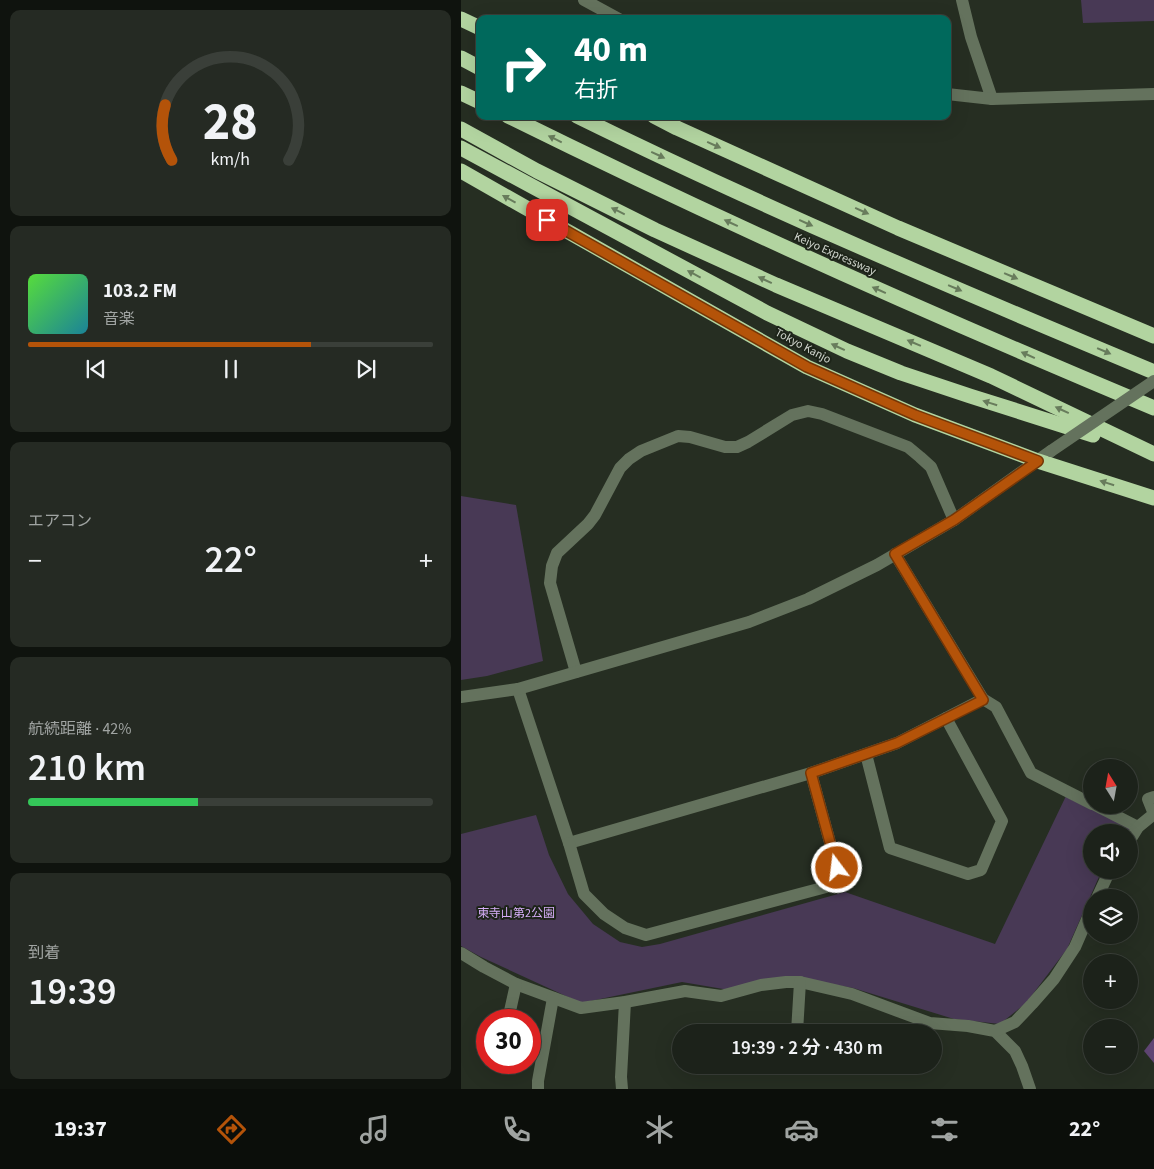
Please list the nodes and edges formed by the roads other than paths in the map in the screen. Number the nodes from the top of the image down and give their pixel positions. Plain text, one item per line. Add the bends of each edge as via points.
1 (584, 0) edge
2 (962, 0) edge
3 (612, 15) edge
4 (461, 19) edge
5 (476, 26) edge
6 (461, 58) edge
7 (476, 66) edge
8 (461, 93) edge
9 (951, 94) edge
10 (1154, 94) edge
11 (992, 99) junction
12 (476, 100) edge
13 (516, 120) edge
14 (585, 120) edge
15 (662, 120) edge
16 (461, 129) edge
17 (461, 148) edge
18 (461, 172) edge
19 (1154, 336) edge
20 (1154, 372) edge
21 (1154, 381) edge
22 (1154, 408) edge
23 (1154, 454) edge
24 (1038, 461) junction
25 (1154, 498) edge
26 (954, 520) junction
27 (895, 554) junction
28 (576, 672) junction
29 (518, 689) junction
30 (461, 697) edge
31 (983, 700) junction
32 (946, 718) junction
33 (866, 754) junction
34 (811, 773) junction
35 (1154, 797) edge
36 (1083, 799) edge
37 (1113, 814) edge
38 (1139, 827) joint
39 (569, 843) junction
40 (1083, 929) edge
41 (461, 953) edge
42 (800, 982) junction
43 (516, 984) junction
44 (553, 998) junction
45 (625, 1002) junction
46 (510, 1009) edge
47 (797, 1024) edge
48 (995, 1031) junction
49 (537, 1089) edge
50 (622, 1089) edge
51 (1030, 1089) edge

1 - 3 street
2 - 11 street
4 - 5 highway
6 - 7 highway
8 - 12 highway
9 - 11 street
10 - 11 street
22 -> 13 highway, Keiyo Expressway via 769,241
14 -> 20 highway, Keiyo Expressway via 918,273
15 -> 19 highway via 898,228
23 -> 16 highway via 991,376 655,230
23 -> 17 highway via 901,373 847,351 767,313
24 -> 18 highway, Tokyo Kanjo via 915,415 807,367
21 - 24 street, bridge
25 -> 24 highway, Tokyo Kanjo
24 - 26 street
26 - 27 street
26 - 28 street via 931,467 921,457 908,447 822,414 808,411 792,415 737,447 678,436 629,459 620,468 595,515 557,553 550,583
27 - 28 street via 808,599 749,622
27 - 31 street
28 - 29 street
29 - 30 street
29 - 39 street
31 - 32 street
31 - 36 street via 996,707 1031,774
32 - 33 street via 897,743
32 - 33 street via 1002,821 981,870 968,874 890,848
33 - 34 street
34 - 39 street
34 - 39 street via 837,868 826,886 646,935 625,928 603,914 584,894
35 - 38 street via 1148,799 1153,814
37 - 38 street
40 - 48 street via 1054,979 1015,1022
41 - 43 street
42 - 45 street via 761,985 721,996 685,991
42 - 47 street
42 - 48 street via 852,994 930,1023
43 - 44 street
43 - 46 street
44 - 45 street via 581,1008
44 - 49 street
45 - 50 street
48 - 51 street via 1015,1051

